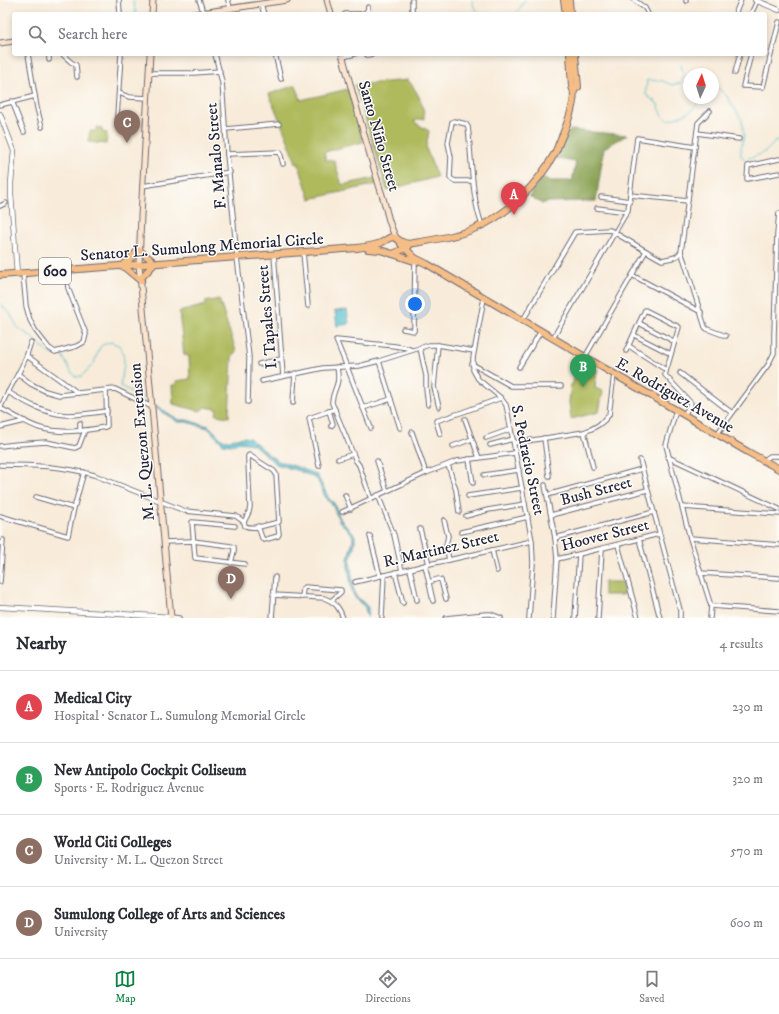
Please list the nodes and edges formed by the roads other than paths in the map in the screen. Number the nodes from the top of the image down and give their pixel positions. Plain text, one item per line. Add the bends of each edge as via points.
1 (119, 0) edge
2 (153, 0) edge
3 (199, 0) edge
4 (228, 0) edge
5 (286, 0) edge
6 (327, 0) edge
7 (412, 0) edge
8 (564, 0) edge
9 (569, 0) edge
10 (634, 0) edge
11 (741, 0) edge
12 (276, 1) edge
13 (758, 1) edge
14 (261, 4) junction
15 (368, 7) dead end
16 (230, 8) junction
17 (779, 10) edge
18 (120, 12) edge
19 (152, 12) edge
20 (204, 12) edge
21 (209, 12) edge
22 (263, 12) edge
23 (330, 12) edge
24 (366, 12) edge
25 (412, 12) dead end
26 (566, 12) edge
27 (570, 12) edge
28 (647, 12) edge
29 (736, 12) edge
30 (752, 12) edge
31 (779, 22) edge
32 (12, 41) edge
33 (0, 43) edge
34 (28, 56) edge
35 (49, 56) edge
36 (64, 56) edge
37 (121, 56) edge
38 (150, 56) edge
39 (216, 56) edge
40 (275, 56) edge
41 (342, 56) edge
42 (570, 56) edge
43 (575, 56) edge
44 (739, 56) edge
45 (750, 56) edge
46 (49, 60) dead end
47 (220, 71) junction
48 (149, 73) junction
49 (735, 73) dead end
50 (76, 77) dead end
51 (281, 79) dead end
52 (574, 90) junction
53 (118, 93) junction
54 (35, 96) junction
55 (148, 98) junction
56 (12, 101) junction
57 (0, 105) edge
58 (710, 111) dead end
59 (0, 114) edge
60 (117, 117) dead end
61 (279, 124) dead end
62 (42, 127) dead end
63 (226, 129) junction
64 (24, 132) dead end
65 (697, 133) junction
66 (739, 139) dead end
67 (695, 147) junction
68 (227, 154) junction
69 (779, 159) edge
70 (283, 164) dead end
71 (230, 172) junction
72 (778, 173) edge
73 (779, 179) edge
74 (473, 180) junction
75 (142, 186) junction
76 (630, 195) junction
77 (601, 197) dead end
78 (630, 201) junction
79 (688, 201) junction
80 (6, 203) dead end
81 (0, 206) edge
82 (597, 208) dead end
83 (627, 212) junction
84 (779, 213) edge
85 (391, 225) junction
86 (482, 225) junction
87 (615, 233) junction
88 (388, 239) junction
89 (427, 241) junction
90 (401, 244) junction
91 (357, 248) junction
92 (139, 250) junction
93 (646, 251) junction
94 (303, 252) junction
95 (680, 252) junction
96 (390, 253) junction
97 (274, 254) junction
98 (237, 257) junction
99 (415, 261) junction
100 (139, 264) junction
101 (155, 264) junction
102 (123, 266) junction
103 (435, 269) junction
104 (66, 270) junction
105 (20, 274) junction
106 (0, 275) edge
107 (632, 275) junction
108 (140, 280) junction
109 (484, 298) junction
110 (308, 306) dead end
111 (701, 312) junction
112 (523, 320) junction
113 (639, 324) junction
114 (403, 329) dead end
115 (541, 330) junction
116 (634, 336) junction
117 (726, 336) dead end
118 (553, 338) junction
119 (31, 342) dead end
120 (675, 342) junction
121 (438, 345) junction
122 (629, 346) junction
123 (420, 348) junction
124 (412, 350) junction
125 (474, 351) junction
126 (626, 351) dead end
127 (670, 354) junction
128 (27, 356) junction
129 (584, 356) junction
130 (281, 359) junction
131 (379, 361) junction
132 (259, 364) dead end
133 (472, 364) junction
134 (337, 367) junction
135 (347, 367) junction
136 (519, 367) dead end
137 (666, 370) junction
138 (295, 373) junction
139 (680, 373) dead end
140 (18, 374) junction
141 (614, 374) junction
142 (283, 376) junction
143 (262, 381) dead end
144 (562, 386) dead end
145 (106, 390) junction
146 (8, 392) junction
147 (78, 393) junction
148 (501, 398) junction
149 (391, 399) junction
150 (248, 402) dead end
151 (293, 403) dead end
152 (428, 405) dead end
153 (152, 407) junction
154 (439, 407) dead end
155 (363, 408) junction
156 (0, 409) edge
157 (335, 409) junction
158 (676, 410) junction
159 (107, 411) junction
160 (329, 411) junction
161 (732, 413) junction
162 (684, 415) junction
163 (465, 419) dead end
164 (25, 421) junction
165 (80, 423) dead end
166 (331, 426) dead end
167 (0, 427) edge
168 (371, 428) dead end
169 (400, 428) dead end
170 (511, 429) junction
171 (85, 430) junction
172 (80, 431) junction
173 (412, 432) dead end
174 (584, 432) junction
175 (440, 434) dead end
176 (717, 434) junction
177 (486, 438) dead end
178 (544, 438) junction
179 (472, 439) junction
180 (513, 441) junction
181 (490, 445) dead end
182 (0, 446) edge
183 (453, 446) dead end
184 (515, 453) junction
185 (353, 454) junction
186 (779, 456) edge
187 (668, 457) junction
188 (479, 458) junction
189 (338, 459) dead end
190 (469, 459) junction
191 (640, 460) dead end
192 (377, 461) dead end
193 (763, 461) junction
194 (0, 465) edge
195 (448, 465) junction
196 (319, 466) dead end
197 (593, 468) dead end
198 (642, 469) junction
199 (779, 469) edge
200 (519, 470) junction
201 (84, 472) junction
202 (426, 473) junction
203 (484, 475) dead end
204 (549, 476) dead end
205 (473, 483) dead end
206 (545, 485) dead end
207 (522, 488) junction
208 (647, 490) junction
209 (387, 491) junction
210 (345, 495) dead end
211 (547, 495) junction
212 (378, 496) junction
213 (468, 496) dead end
214 (36, 498) dead end
215 (371, 499) junction
216 (160, 501) junction
217 (766, 503) junction
218 (525, 504) junction
219 (682, 507) junction
220 (74, 508) junction
221 (351, 509) junction
222 (779, 509) edge
223 (342, 512) dead end
224 (459, 512) dead end
225 (654, 512) junction
226 (764, 513) junction
227 (779, 514) edge
228 (551, 515) junction
229 (0, 516) edge
230 (466, 516) dead end
231 (528, 517) junction
232 (444, 520) dead end
233 (244, 522) junction
234 (278, 524) junction
235 (235, 526) dead end
236 (258, 526) junction
237 (420, 529) dead end
238 (461, 532) dead end
239 (659, 534) junction
240 (279, 536) junction
241 (370, 536) dead end
242 (555, 538) junction
243 (690, 538) junction
244 (639, 539) junction
245 (3, 540) dead end
246 (193, 541) junction
247 (279, 541) dead end
248 (532, 541) junction
249 (163, 542) junction
250 (618, 545) junction
251 (779, 545) edge
252 (602, 548) junction
253 (492, 550) junction
254 (579, 554) junction
255 (1, 556) edge
256 (557, 559) junction
257 (449, 560) junction
258 (231, 563) junction
259 (245, 564) dead end
260 (427, 564) junction
261 (410, 569) junction
262 (402, 571) junction
263 (497, 571) dead end
264 (396, 572) junction
265 (700, 573) junction
266 (382, 575) junction
267 (274, 578) dead end
268 (779, 578) edge
269 (0, 582) edge
270 (355, 582) dead end
271 (429, 582) junction
272 (273, 595) junction
273 (302, 597) junction
274 (446, 599) dead end
275 (330, 600) junction
276 (417, 600) dead end
277 (433, 601) dead end
278 (403, 603) dead end
279 (711, 606) junction
280 (0, 607) edge
281 (779, 611) edge
282 (140, 617) edge
283 (382, 617) dead end
284 (171, 618) edge
285 (179, 618) edge
286 (272, 618) edge
287 (343, 618) edge
288 (446, 618) edge
289 (501, 618) edge
290 (529, 618) edge
291 (553, 618) edge
292 (575, 618) edge
293 (598, 618) edge
294 (638, 618) edge
295 (660, 618) edge
296 (680, 618) edge
297 (710, 618) edge

1 - 18 street
2 - 19 main road
3 - 20 street
4 - 16 street
5 - 12 main road
6 - 23 main road
7 - 25 street
8 - 26 main road
9 - 27 main road
10 - 28 street
11 - 29 street
12 - 14 main road
13 - 17 street
13 - 30 street
14 - 16 main road
14 - 22 street
15 - 24 street
16 - 21 main road
31 - 45 street via 763,87 743,86
32 - 33 main road
34 - 54 street
35 - 46 street
36 - 50 street via 76,65
37 - 53 street
38 - 48 main road, M. L. Quezon Extension
39 - 47 street, F. Manalo Street
40 - 51 street
41 - 85 main road, Santo Niño Street
42 - 52 main road, 600
43 - 52 main road, 600 via 578,87
44 - 49 street
47 - 48 street
47 - 63 street, F. Manalo Street
48 - 55 main road, M. L. Quezon Extension
52 - 86 main road, 600 via 564,130 548,165 516,202
53 - 55 street via 129,97
53 - 60 street
54 - 56 street
54 - 62 street
55 - 75 main road, M. L. Quezon Extension
56 - 57 street
56 - 64 street
58 - 65 street via 699,122
59 - 105 street via 14,151 11,194
61 - 63 street
63 - 68 street, F. Manalo Street
65 - 66 street
65 - 67 street
67 - 76 street via 637,138
67 - 79 street
68 - 70 street via 280,152
68 - 71 street, F. Manalo Street
69 - 72 street via 748,166 747,179
71 - 75 street
71 - 98 street, F. Manalo Street
72 - 73 street
74 - 74 street via 468,127 466,124 452,122 448,143 451,157 450,178 455,181
74 - 86 street
75 - 92 main road, M. L. Quezon Extension
76 - 78 street
76 - 79 street
77 - 78 street
78 - 83 street
79 - 95 street
80 - 81 street
82 - 83 street
83 - 87 street
84 - 161 street via 774,353
85 - 88 main road, Santo Niño Street
85 - 90 main road, Santo Niño Street
86 - 89 main road, 600
87 - 93 street
87 - 112 street via 610,230 575,232
87 - 118 street
88 - 90 main road, 600 via 392,237
88 - 91 main road, Senator L. Sumulong Memorial Circle / 600 via 376,245
88 - 96 main road via 385,248
89 - 90 main road, 600
89 - 90 main road, 600
90 - 96 main road, 600
90 - 103 main road, E. Rodriguez Avenue via 415,258
91 - 94 main road, Senator L. Sumulong Memorial Circle / 600
91 - 96 main road, Senator L. Sumulong Memorial Circle / 600
92 - 100 main road, M. L. Quezon Extension
92 - 101 main road
92 - 102 main road
93 - 95 street via 662,260 677,256
93 - 107 street
94 - 97 main road, Senator L. Sumulong Memorial Circle / 600
94 - 110 street
95 - 111 street
96 - 99 main road, E. Rodriguez Avenue
97 - 98 main road, Senator L. Sumulong Memorial Circle / 600
97 - 130 street, I. Tapales Street
98 - 101 main road, Senator L. Sumulong Memorial Circle / 600
98 - 150 street, F. Manalo Street via 249,357
99 - 103 main road, E. Rodriguez Avenue
99 - 114 street via 414,331
100 - 101 main road, Senator L. Sumulong Memorial Circle / 600
100 - 102 main road, Senator L. Sumulong Memorial Circle / 600
100 - 108 main road, M. L. Quezon Extension
101 - 108 main road
102 - 104 main road, Senator L. Sumulong Memorial Circle / 600
102 - 108 main road
103 - 109 main road, E. Rodriguez Avenue
104 - 105 main road, Senator L. Sumulong Memorial Circle / 600
104 - 105 street via 68,288 86,334 84,342 55,352 35,330 30,320
105 - 106 main road, Senator L. Sumulong Memorial Circle / 600
107 - 111 street
107 - 129 street
108 - 153 main road, M. L. Quezon Extension
109 - 112 main road, E. Rodriguez Avenue
109 - 125 street
111 - 117 street via 707,329
112 - 115 main road, E. Rodriguez Avenue
113 - 116 street
113 - 120 street
113 - 120 street via 645,310 679,327
115 - 118 main road, E. Rodriguez Avenue
115 - 136 street
116 - 122 street
116 - 127 street
118 - 129 main road, E. Rodriguez Avenue
119 - 128 street
120 - 127 street
121 - 123 street, I. Tapales Street
121 - 125 street, I. Tapales Street
121 - 154 street via 434,386
122 - 126 street
122 - 137 street
123 - 124 street, I. Tapales Street
123 - 152 street via 426,376
124 - 131 street, I. Tapales Street
124 - 135 street via 336,340
125 - 133 street
127 - 137 street
128 - 140 street
128 - 147 street
129 - 141 main road, E. Rodriguez Avenue
130 - 132 street
130 - 142 street, I. Tapales Street
131 - 135 street, I. Tapales Street
131 - 149 street
133 - 144 street via 511,386
133 - 148 street, S. Pedracio Street via 478,379
134 - 135 street, I. Tapales Street
134 - 138 street, I. Tapales Street
134 - 157 street via 338,378 332,398
135 - 155 street
137 - 162 street via 664,375 691,403
138 - 142 street, I. Tapales Street
138 - 151 street
139 - 161 street
140 - 146 street
140 - 147 street via 45,391 59,395
141 - 158 main road, E. Rodriguez Avenue
141 - 174 street via 609,415 599,425
142 - 143 street
145 - 147 street
145 - 153 street via 115,389
145 - 159 street
146 - 156 street
146 - 159 street via 28,404 53,413 67,415
148 - 170 street, S. Pedracio Street via 506,405
148 - 175 street via 436,421
149 - 155 street
149 - 169 street
153 - 216 main road, M. L. Quezon Extension
155 - 168 street
156 - 164 street
157 - 160 street
157 - 185 street
158 - 162 main road, E. Rodriguez Avenue
158 - 187 street via 666,445
159 - 171 street via 107,426
160 - 166 street via 333,424
160 - 196 street via 309,418
161 - 176 street
162 - 176 main road, E. Rodriguez Avenue
163 - 179 street
164 - 167 street
164 - 172 street via 39,428 61,432
165 - 172 street
170 - 177 street
170 - 180 street, S. Pedracio Street
171 - 172 street
171 - 182 street via 79,446 75,448 46,442
173 - 202 street
174 - 178 street
174 - 197 street
176 - 193 main road, E. Rodriguez Avenue
178 - 180 street
178 - 204 street
179 - 183 street
179 - 188 street
180 - 181 street
180 - 184 street, S. Pedracio Street
184 - 188 street
184 - 200 street, S. Pedracio Street
185 - 189 street
185 - 215 street
186 - 193 street via 770,456
187 - 217 street
187 - 219 street
188 - 190 street
190 - 195 street
190 - 205 street
191 - 198 street
192 - 209 street
193 - 199 main road, E. Rodriguez Avenue
194 - 201 street via 40,466
195 - 202 street
195 - 224 street via 456,490
198 - 208 street
198 - 211 street
200 - 203 street
200 - 207 street, S. Pedracio Street
201 - 216 street
201 - 220 street
202 - 209 street
206 - 211 street
207 - 213 street
207 - 218 street, S. Pedracio Street
208 - 225 street
208 - 228 street, Bush Street
209 - 212 street
210 - 221 street
211 - 228 street
212 - 215 street
212 - 262 street via 394,535
214 - 220 street
215 - 221 street
216 - 233 street via 185,511 236,516
216 - 249 main road, M. L. Quezon Extension
217 - 222 street
217 - 226 street
218 - 230 street
218 - 231 street, S. Pedracio Street
219 - 226 street
219 - 243 street
220 - 229 street via 68,536
221 - 223 street
225 - 239 street
225 - 242 street
226 - 227 street
228 - 242 street
231 - 238 street
231 - 248 street, S. Pedracio Street
232 - 257 street
233 - 234 street via 250,507 249,455 276,474
233 - 236 street via 248,527
234 - 236 street
234 - 240 street
235 - 246 street via 192,522
236 - 240 street via 263,539
237 - 260 street
239 - 244 street, Hoover Street
239 - 296 street
240 - 247 street
241 - 266 street
242 - 256 street
243 - 251 street
243 - 265 street
244 - 250 street, Hoover Street
244 - 295 street
245 - 255 street
246 - 249 street
246 - 258 street via 195,558
246 - 258 street via 234,547
248 - 253 street, R. Martinez Street
248 - 290 street, S. Pedracio Street
249 - 284 main road, M. L. Quezon Extension
250 - 252 street, Hoover Street
250 - 294 street
252 - 254 street, Hoover Street
252 - 293 street
253 - 257 street, R. Martinez Street
253 - 263 street
254 - 256 street, Hoover Street
254 - 292 street
255 - 269 street
256 - 291 street
257 - 260 street, R. Martinez Street
258 - 259 street
260 - 261 street, R. Martinez Street
260 - 271 street
261 - 262 street, R. Martinez Street
261 - 276 street
262 - 264 street, R. Martinez Street
264 - 266 street, R. Martinez Street
264 - 278 street
265 - 268 street
265 - 279 street
266 - 270 street, R. Martinez Street
266 - 283 street
267 - 272 street
271 - 274 street via 441,580
271 - 277 street
272 - 273 street
272 - 286 street
273 - 275 street
273 - 275 street via 304,587 341,590
275 - 287 street via 338,606
279 - 281 street
279 - 297 street
280 - 282 street
282 - 284 street
284 - 285 street
288 - 289 street via 486,614

